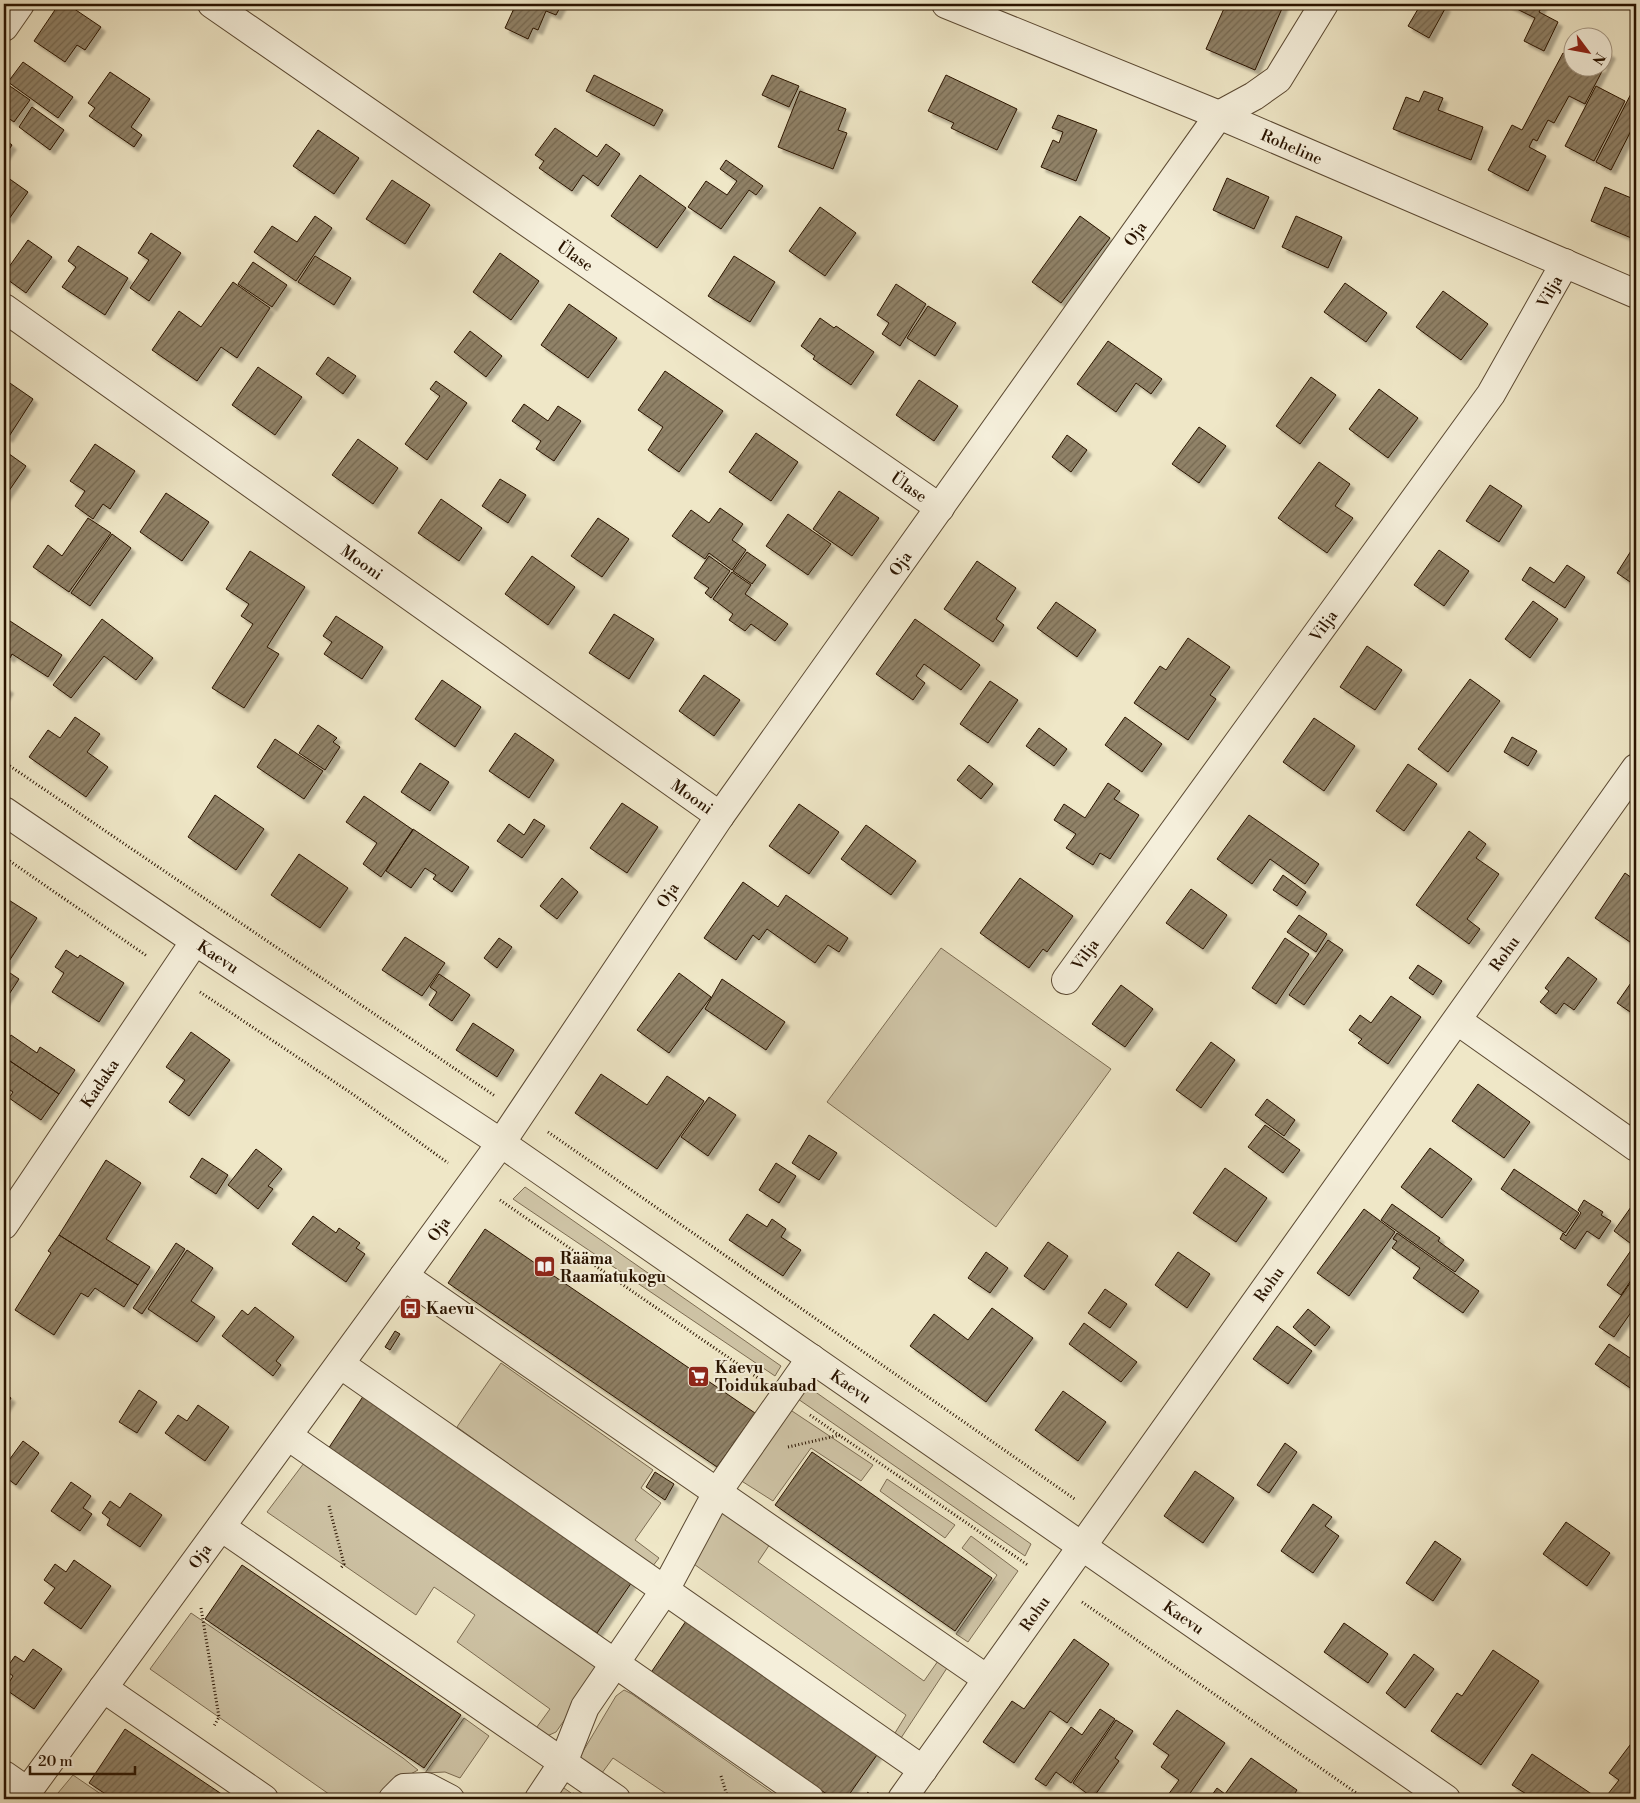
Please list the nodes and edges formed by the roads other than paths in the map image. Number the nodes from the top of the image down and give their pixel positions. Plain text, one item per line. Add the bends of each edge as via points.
1 (20, 4) edge
2 (212, 4) edge
3 (946, 4) edge
4 (1324, 4) edge
5 (4, 27) edge
6 (1219, 115) junction
7 (1565, 263) junction
8 (1636, 294) edge
9 (4, 308) edge
10 (940, 508) junction
11 (1636, 768) edge
12 (4, 811) edge
13 (720, 816) junction
14 (195, 941) junction
15 (1066, 980) dead end
16 (1458, 1021) junction
17 (501, 1143) junction
18 (1636, 1147) edge
19 (4, 1225) edge
20 (404, 1276) junction
21 (811, 1358) junction
22 (340, 1364) junction
23 (288, 1436) junction
24 (718, 1491) junction
25 (221, 1527) junction
26 (1081, 1546) junction
27 (665, 1590) junction
28 (614, 1663) junction
29 (987, 1679) junction
30 (103, 1688) junction
31 (563, 1763) junction
32 (923, 1770) junction
33 (4, 1775) edge
34 (24, 1795) edge
35 (264, 1799) edge
36 (393, 1799) edge
37 (450, 1799) edge
38 (539, 1799) edge
39 (616, 1799) edge
40 (810, 1799) edge
41 (902, 1799) edge
42 (1446, 1799) edge

1 - 5 street
2 - 10 street, Ülase
3 - 6 street, Roheline
4 - 6 street, Oja via 1278,79
6 - 7 street, Roheline
6 - 10 street, Oja
7 - 8 street, Roheline
7 - 15 street, Vilja via 1490,394
9 - 13 street, Mooni
10 - 13 street, Oja
11 - 16 street, Rohu
12 - 14 street, Kaevu
13 - 17 street, Oja
14 - 17 street, Kaevu
14 - 19 street, Kadaka
16 - 18 street
16 - 26 street, Rohu
17 - 20 street, Oja
17 - 21 street, Kaevu
20 - 22 street, Oja
20 - 24 street
21 - 24 street
21 - 26 street, Kaevu
22 - 23 street, Oja
22 - 27 street
23 - 25 street, Oja
23 - 28 street
24 - 27 street
24 - 29 street
25 - 30 street, Oja
25 - 31 street
26 - 29 street, Rohu
26 - 42 street, Kaevu
27 - 28 street
27 - 32 street
28 - 31 street via 585,1707
28 - 40 street
29 - 32 street, Rohu
30 - 34 street, Oja
30 - 35 street
31 - 38 street
31 - 39 street
32 - 41 street, Rohu
33 - 34 street
36 - 37 street via 404,1788 427,1788

